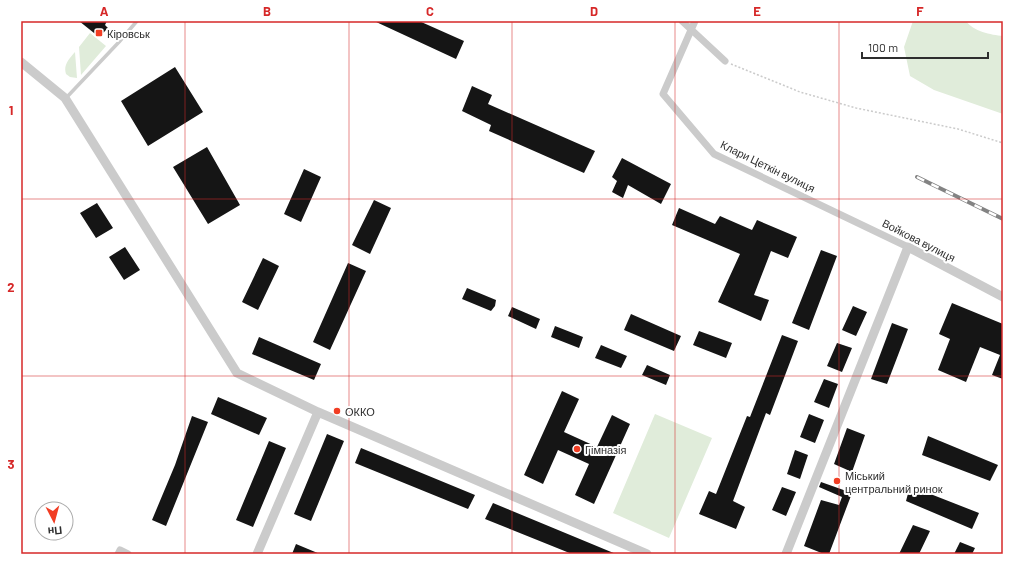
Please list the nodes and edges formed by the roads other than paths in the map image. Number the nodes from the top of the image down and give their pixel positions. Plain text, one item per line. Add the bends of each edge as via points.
1 (137, 21) edge
2 (682, 21) edge
3 (695, 21) edge
4 (690, 30) junction
5 (725, 61) road end
6 (21, 62) edge
7 (65, 98) junction
8 (823, 205) joint
9 (908, 247) junction
10 (1003, 297) edge
11 (318, 412) junction
12 (118, 554) edge
13 (128, 554) edge
14 (257, 554) edge
15 (647, 554) edge
16 (786, 554) edge

1 - 7 lane
2 - 4 street
3 - 4 street, Клари Цеткін вулиця
4 - 5 street
4 - 8 street, Клари Цеткін вулиця via 664,94 714,154
6 - 7 street
7 - 11 street via 237,373
8 - 9 street, Войкова вулиця
9 - 10 street, Войкова вулиця
9 - 16 street
11 - 14 street
11 - 15 street
12 - 13 street via 120,550

